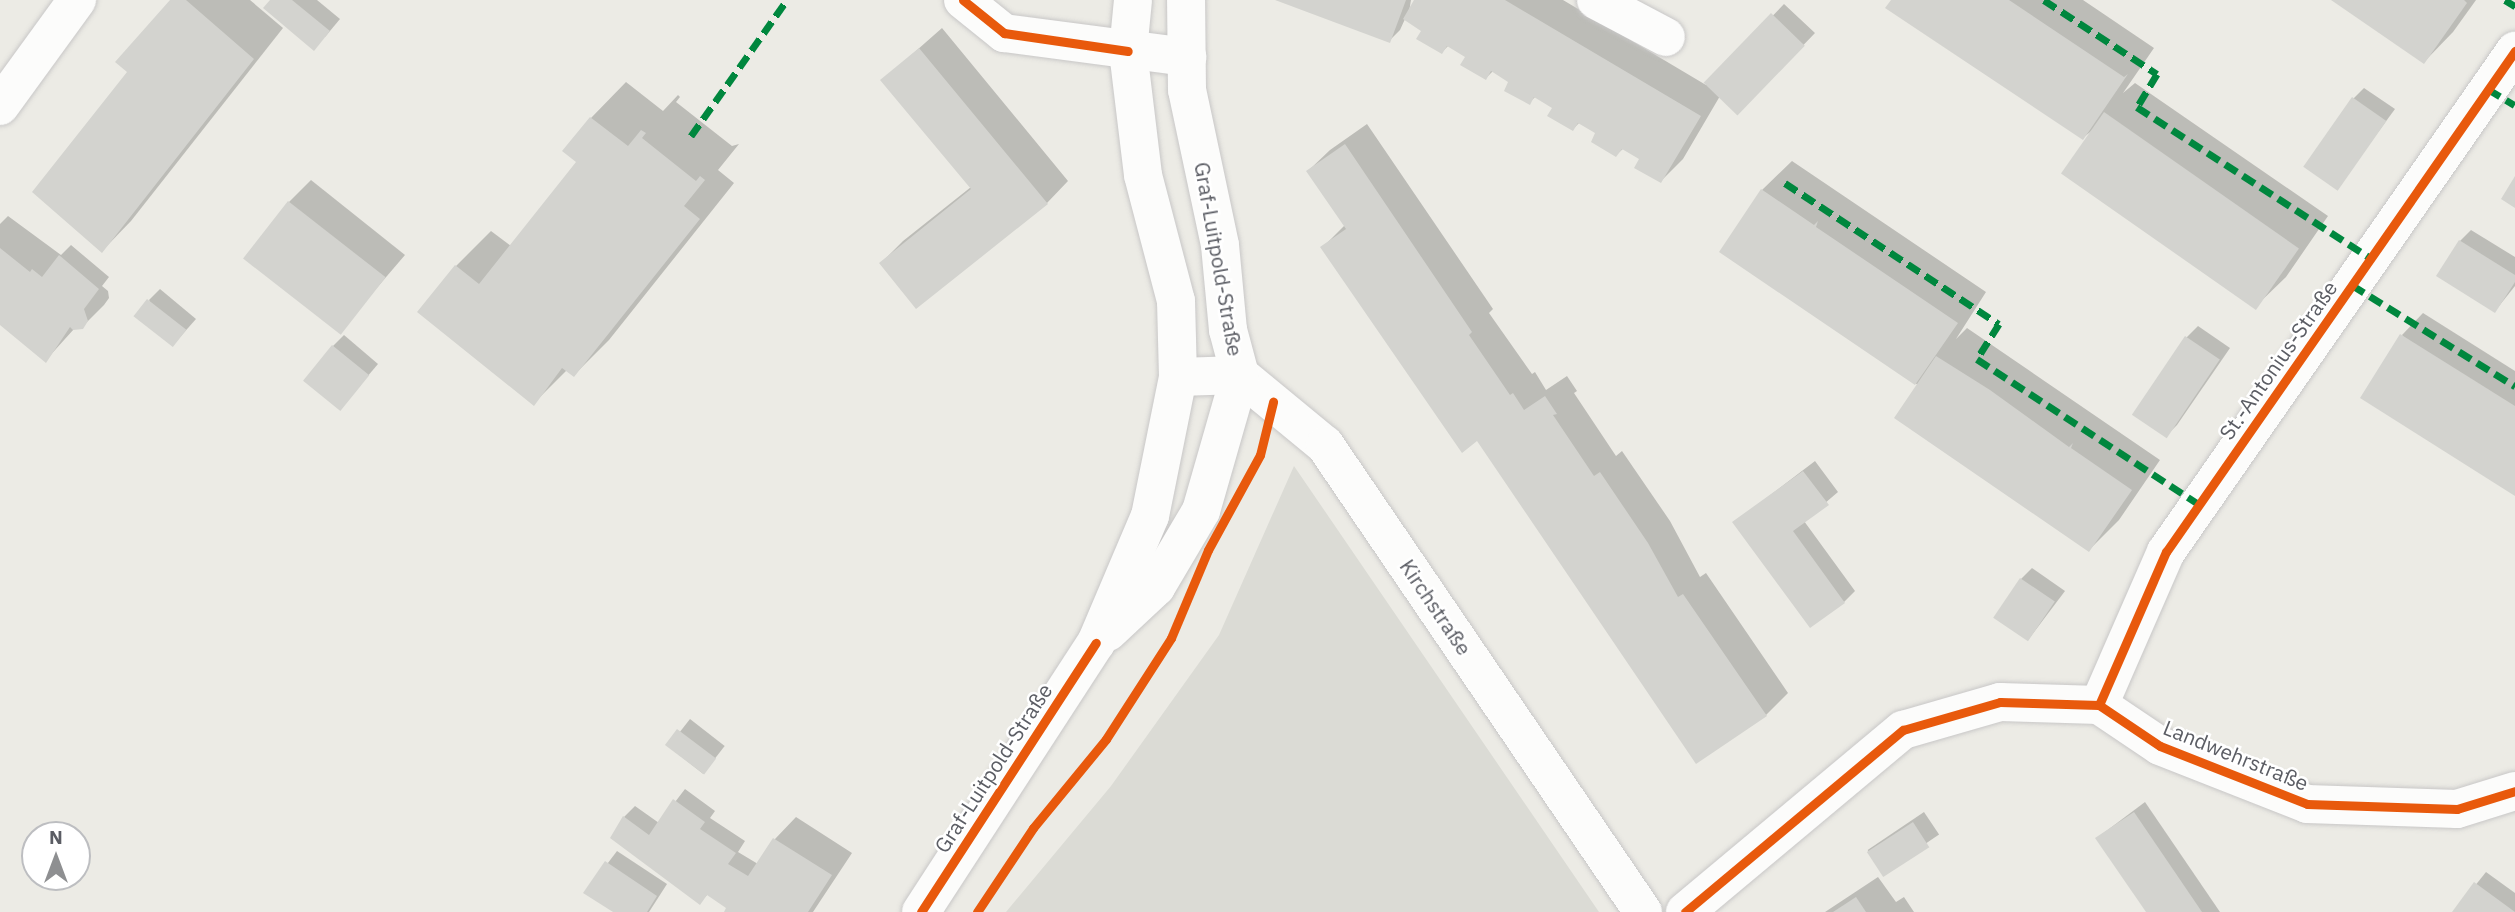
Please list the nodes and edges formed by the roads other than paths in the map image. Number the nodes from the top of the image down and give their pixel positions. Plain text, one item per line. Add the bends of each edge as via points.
1 (77, 0) edge
2 (963, 0) edge
3 (1133, 0) edge
4 (1186, 0) edge
5 (1596, 0) edge
6 (1665, 37) dead end
7 (1128, 51) junction
8 (2515, 51) edge
9 (1187, 57) junction
10 (0, 106) edge
11 (1240, 376) junction
12 (1178, 377) junction
13 (1096, 643) junction
14 (2099, 705) junction
15 (2515, 791) edge
16 (921, 912) edge
17 (1643, 912) edge
18 (1685, 912) edge

1 - 10 street
2 - 7 street via 1004,33
3 - 7 street, Graf-Luitpold-Straße
4 - 9 street, Graf-Luitpold-Straße
5 - 6 street
7 - 9 street
7 - 12 street, Graf-Luitpold-Straße via 1143,174 1176,301
8 - 14 street, St.-Antonius-Straße via 2166,552
9 - 11 street, Graf-Luitpold-Straße via 1187,90 1220,245 1228,330
11 - 12 street
11 - 13 street, Graf-Luitpold-Straße via 1201,512 1156,587
11 - 17 street, Kirchstraße via 1325,445
12 - 13 street, Graf-Luitpold-Straße via 1150,516
13 - 16 street, Graf-Luitpold-Straße
14 - 15 street, Landwehrstraße via 2160,746 2307,804 2457,809
14 - 18 street via 2000,702 1903,730

